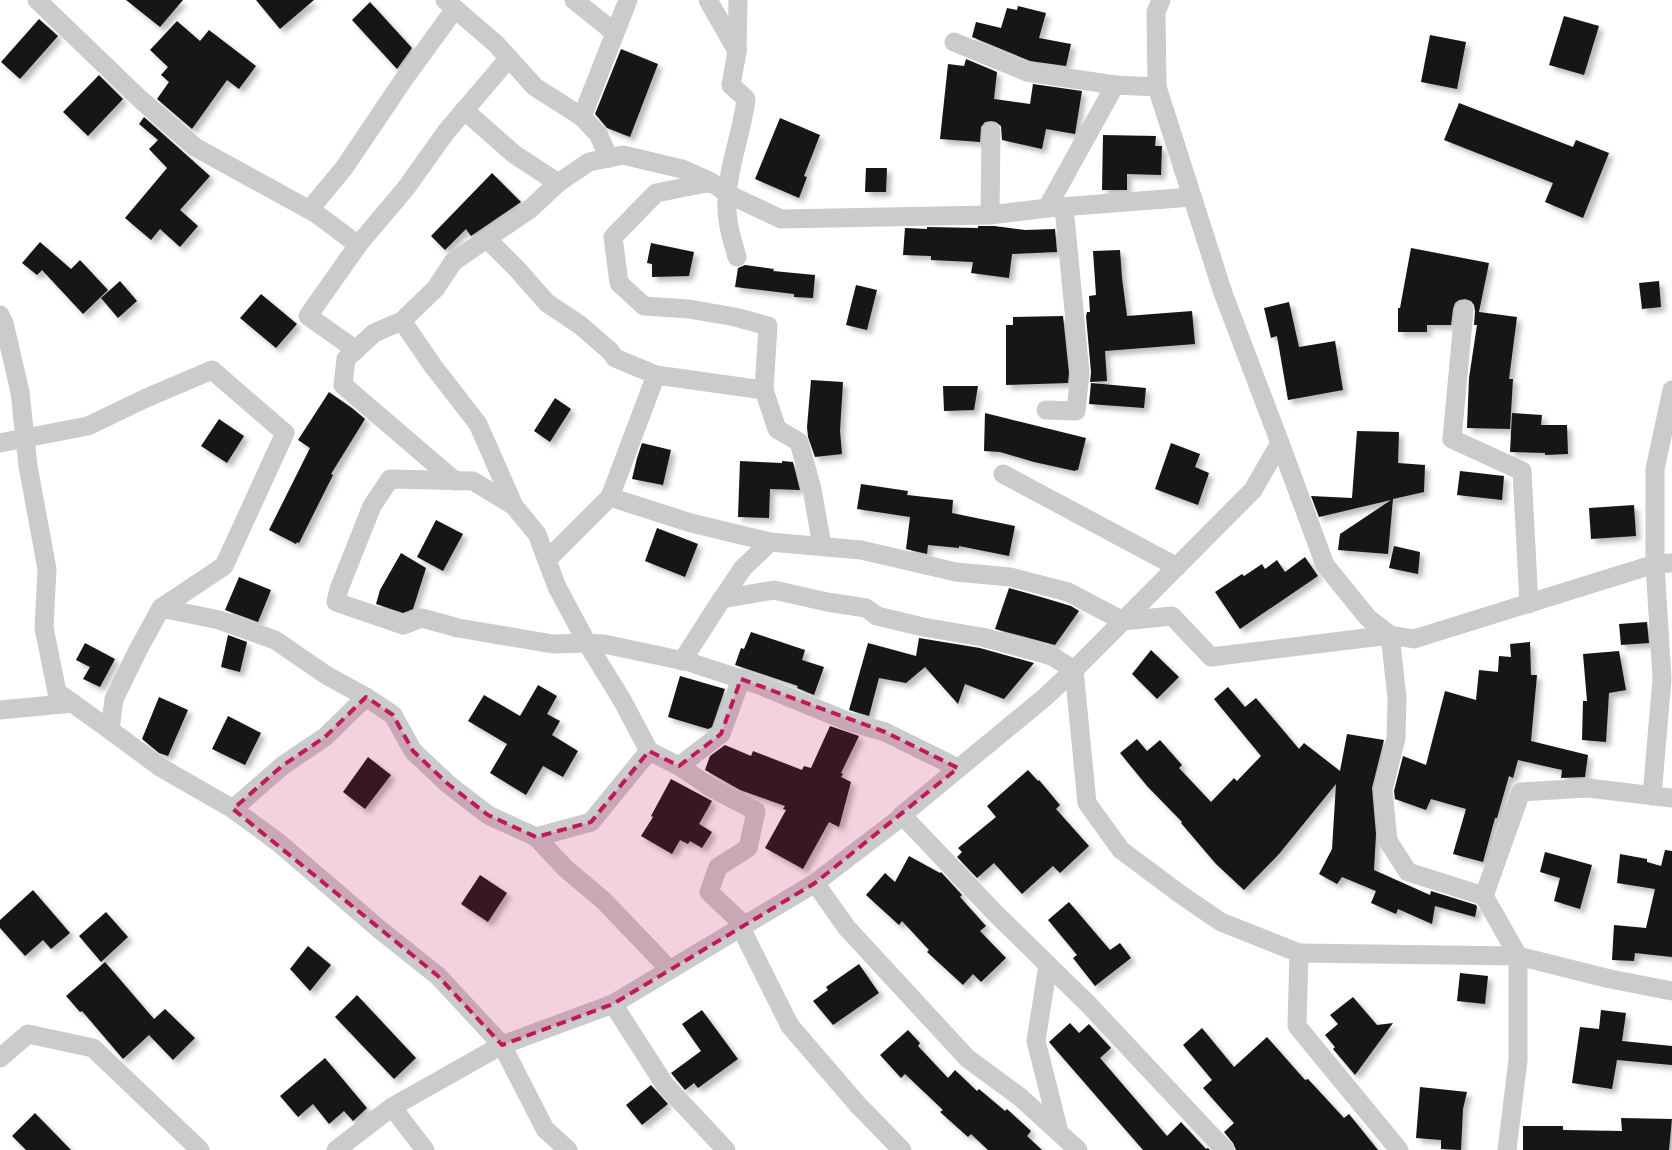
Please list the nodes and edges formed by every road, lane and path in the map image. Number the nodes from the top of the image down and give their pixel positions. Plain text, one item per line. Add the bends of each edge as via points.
1 (37, 0) edge
2 (574, 0) edge
3 (628, 0) edge
4 (708, 0) edge
5 (738, 0) edge
6 (1161, 0) edge
7 (450, 5) edge
8 (614, 32) junction
9 (954, 42) dead end
10 (738, 52) junction
11 (510, 58) junction
12 (1115, 85) junction
13 (1156, 87) junction
14 (464, 110) junction
15 (582, 117) junction
16 (991, 132) dead end
17 (608, 158) junction
18 (558, 182) junction
19 (711, 182) junction
20 (728, 194) junction
21 (1192, 197) junction
22 (1056, 207) junction
23 (314, 213) junction
24 (990, 215) junction
25 (492, 235) junction
26 (358, 245) junction
27 (737, 256) dead end
28 (1464, 310) dead end
29 (0, 315) edge
30 (402, 321) junction
31 (356, 350) junction
32 (656, 376) junction
33 (764, 390) junction
34 (1672, 390) edge
35 (1046, 410) dead end
36 (25, 440) junction
37 (0, 443) edge
38 (1280, 443) junction
39 (1003, 474) dead end
40 (455, 481) junction
41 (610, 497) junction
42 (514, 506) junction
43 (770, 542) junction
44 (822, 546) junction
45 (547, 560) junction
46 (1663, 564) edge
47 (1177, 567) junction
48 (722, 599) junction
49 (1529, 604) junction
50 (161, 608) junction
51 (1123, 621) junction
52 (1390, 634) junction
53 (586, 642) junction
54 (682, 661) junction
55 (1074, 670) junction
56 (741, 679) junction
57 (366, 697) junction
58 (73, 703) junction
59 (0, 710) edge
60 (110, 730) junction
61 (649, 751) junction
62 (679, 766) junction
63 (958, 768) junction
64 (1652, 796) junction
65 (1672, 798) edge
66 (233, 809) junction
67 (902, 815) junction
68 (536, 837) junction
69 (815, 883) junction
70 (1484, 896) junction
71 (743, 927) junction
72 (1299, 953) junction
73 (1518, 956) junction
74 (1048, 965) junction
75 (670, 970) junction
76 (1672, 991) edge
77 (612, 1004) junction
78 (502, 1045) junction
79 (0, 1058) edge
80 (392, 1106) junction
81 (1059, 1132) junction
82 (200, 1150) edge
83 (336, 1150) edge
84 (426, 1150) edge
85 (568, 1150) edge
86 (726, 1150) edge
87 (902, 1150) edge
88 (1078, 1150) edge
89 (1225, 1150) edge
90 (1398, 1150) edge
91 (1507, 1150) edge

1 - 23 street via 195,147
2 - 8 street
3 - 8 street
4 - 10 street
5 - 10 street
6 - 13 street via 1156,12
7 - 11 street
7 - 23 street via 344,168 310,209
8 - 15 street
9 - 12 street via 1027,72
10 - 20 street via 731,85 746,99
11 - 14 street
11 - 15 street via 535,87
12 - 13 street
12 - 22 street
13 - 21 street
14 - 18 street via 514,154
14 - 26 street via 406,188
15 - 17 street via 598,134
16 - 24 street
17 - 18 street via 589,162
17 - 19 street via 632,157 682,169
18 - 25 street via 529,210
19 - 20 street
19 - 33 street via 656,193 613,237 619,283 644,306 689,308 768,326
20 - 24 street via 781,219
20 - 27 street via 730,231
21 - 22 street
21 - 38 street via 1224,294
22 - 24 street
22 - 35 street via 1080,373 1076,411
23 - 26 street
25 - 30 street via 453,262 436,288
25 - 32 street via 488,240 547,303 580,325 616,358
26 - 31 street via 308,316
28 - 49 street via 1452,439 1522,471
29 - 36 street via 20,392
30 - 31 street via 374,333
30 - 42 street via 478,424
31 - 40 street via 346,359 344,385
32 - 33 street
32 - 41 street
33 - 44 street via 777,429 799,442 812,489
34 - 46 street via 1655,469
36 - 37 street
36 - 50 street via 88,426 212,370 285,433 224,566
36 - 58 street via 46,569 44,628 57,692
38 - 47 street via 1254,490
38 - 52 street via 1325,565 1368,618
39 - 47 street
40 - 42 street via 473,481
40 - 53 street via 390,480 372,506 336,602 403,625 422,618 458,628 553,644
41 - 43 street
41 - 45 street
42 - 45 street via 537,534
43 - 44 street
43 - 48 street via 743,568
44 - 51 street via 861,550 956,572 1010,578 1068,592
45 - 53 street via 557,587
46 - 49 street
46 - 64 street via 1662,679
47 - 51 street
48 - 54 street
48 - 55 street via 774,590 866,608 876,616 982,637 1052,656
49 - 52 street via 1414,639
50 - 57 street via 219,620 275,640 326,675
50 - 60 street via 114,699
51 - 52 street via 1172,616 1211,657
51 - 55 street
52 - 70 street via 1397,698 1396,738 1383,790 1388,841 1408,872
53 - 54 street
53 - 61 street
54 - 56 street
55 - 63 street
55 - 72 street via 1087,803 1121,850 1221,922
56 - 62 street via 721,734
56 - 63 street via 847,721 885,732
57 - 66 street via 325,737 282,766
57 - 68 street via 394,715 413,750 448,784 488,815
58 - 59 street
58 - 60 street
60 - 66 street via 160,767
61 - 62 street
61 - 68 street via 591,822
62 - 71 street via 756,811 748,848 718,867 709,892
63 - 67 street
64 - 65 street
64 - 70 street via 1588,788 1521,792
66 - 78 street via 279,843 438,976
67 - 69 street
67 - 74 street
68 - 75 street
69 - 71 street
69 - 81 street via 847,928 967,1058 1020,1096
70 - 73 street
71 - 75 street
71 - 87 street via 790,1026
72 - 73 street
72 - 90 street via 1297,1026
73 - 76 street
73 - 91 street via 1518,1060
74 - 81 street via 1036,1040
74 - 89 street
75 - 77 street
77 - 78 street
77 - 86 street via 666,1085
78 - 80 street
78 - 85 street via 545,1129
79 - 82 street via 28,1034 94,1048
80 - 83 street
80 - 84 street
81 - 88 street

